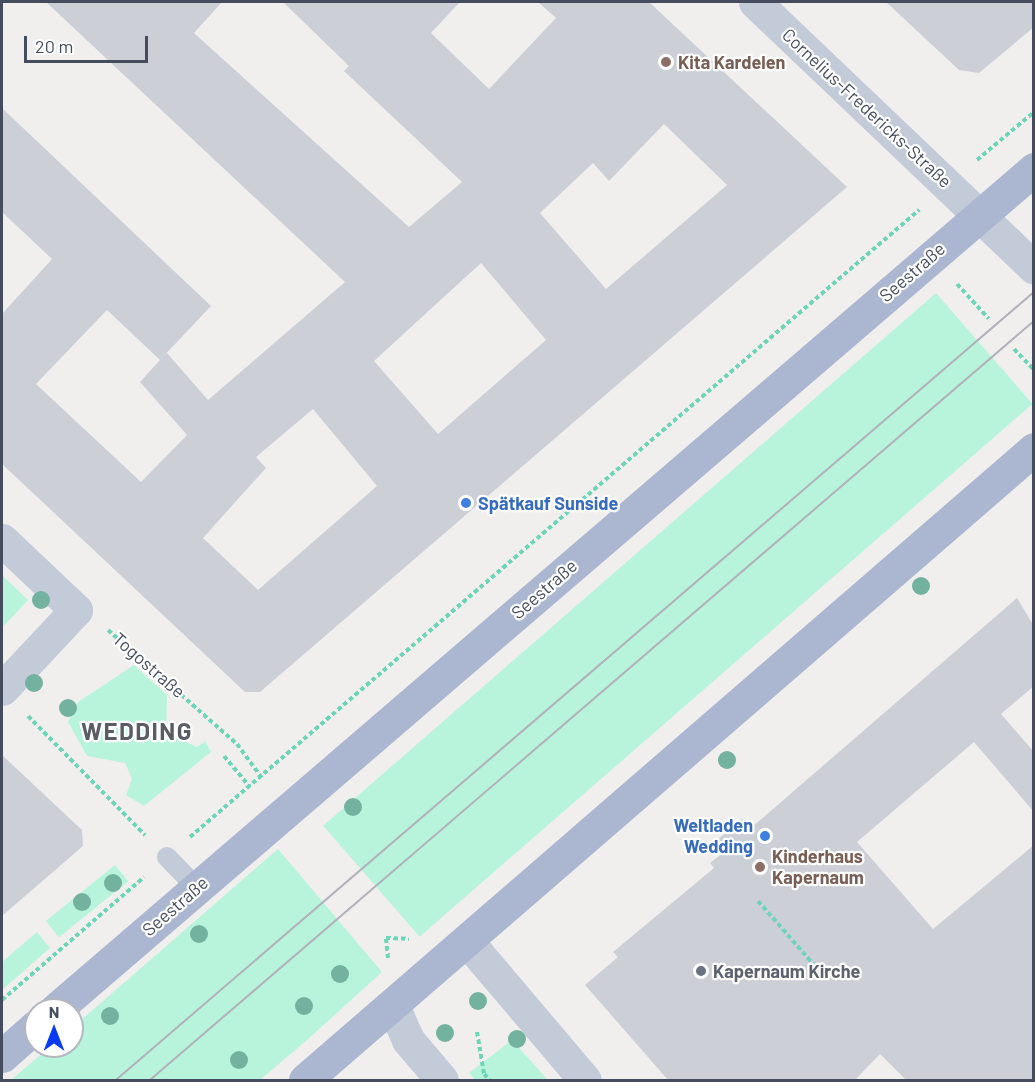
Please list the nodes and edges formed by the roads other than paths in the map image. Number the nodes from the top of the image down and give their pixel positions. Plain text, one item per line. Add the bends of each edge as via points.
1 (755, 2) edge
2 (1034, 169) edge
3 (979, 214) junction
4 (1034, 268) edge
5 (1034, 449) edge
6 (2, 540) edge
7 (2, 689) edge
8 (168, 857) road end
9 (197, 888) junction
10 (467, 941) junction
11 (69, 998) edge
12 (393, 1006) junction
13 (24, 1037) edge
14 (2, 1056) edge
15 (305, 1080) edge
16 (442, 1080) edge
17 (585, 1080) edge

1 - 3 street, Cornelius-Fredericks-Straße
2 - 3 main road, Seestraße
3 - 4 street, Cornelius-Fredericks-Straße
3 - 9 main road, Seestraße
5 - 10 main road
6 - 7 street via 76,610
8 - 9 lane
9 - 11 main road, Seestraße
10 - 12 main road
10 - 17 street
12 - 15 main road
12 - 16 street via 408,1040
13 - 14 main road

